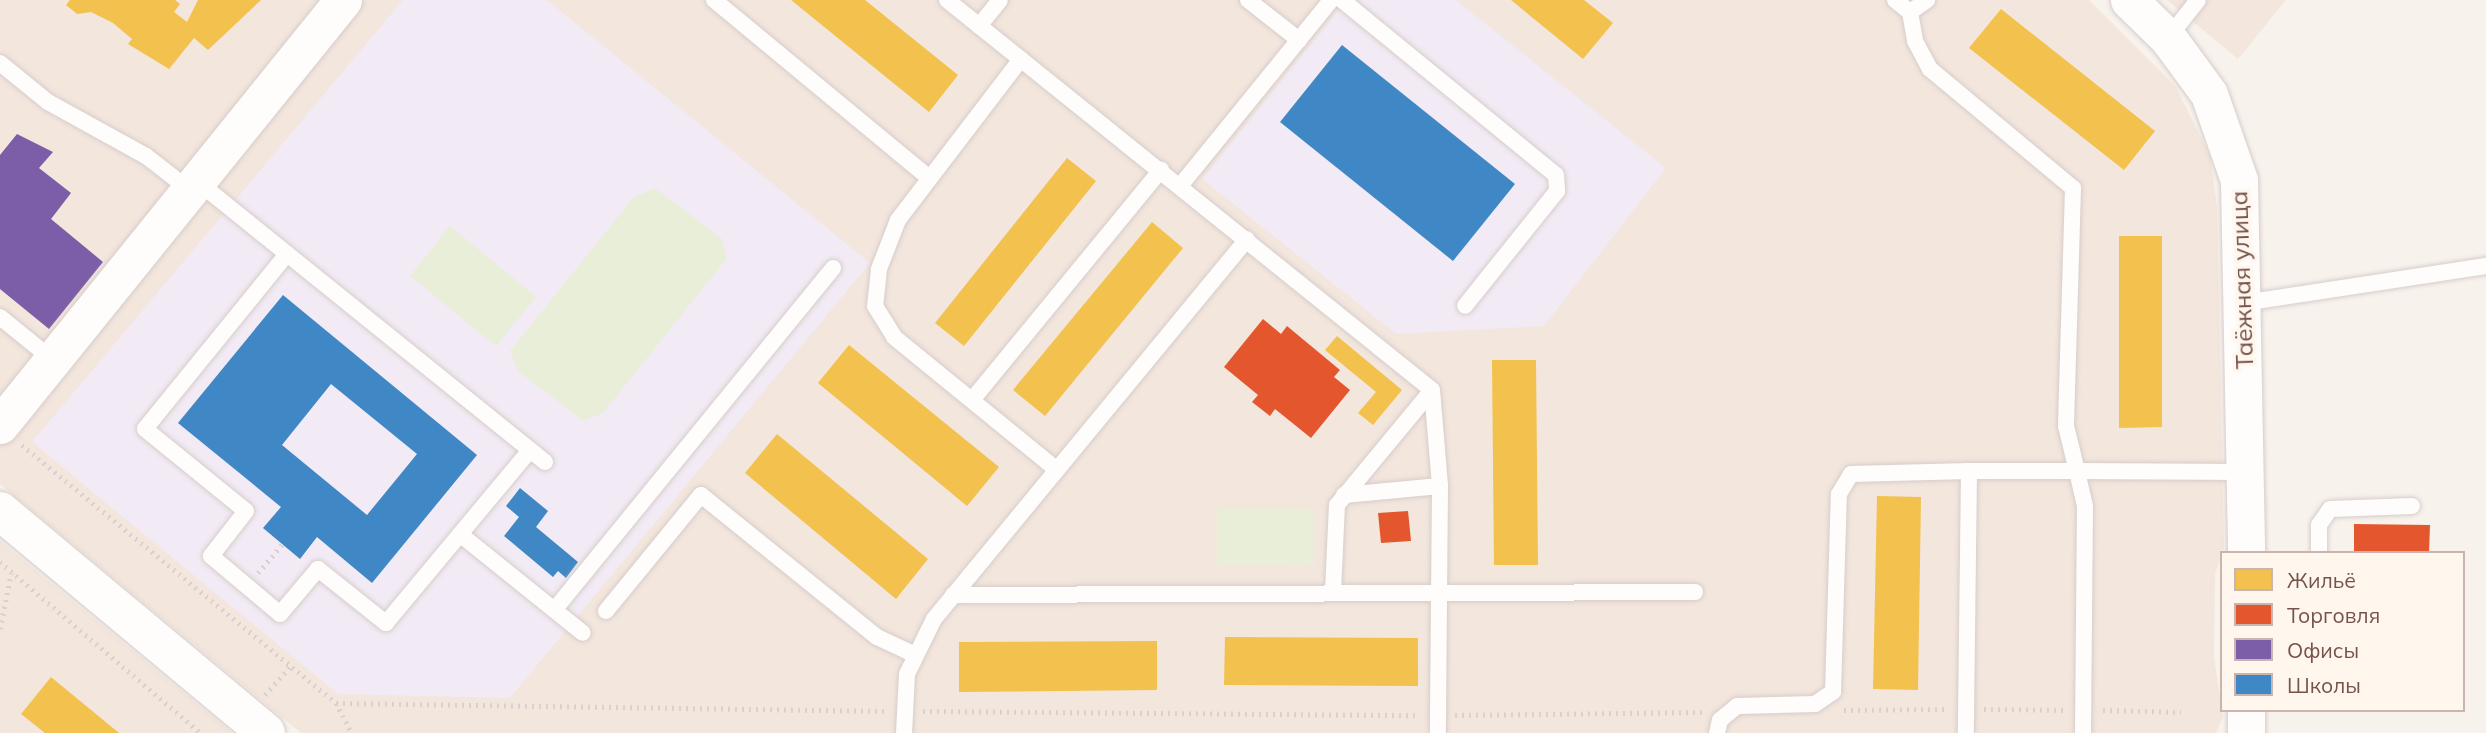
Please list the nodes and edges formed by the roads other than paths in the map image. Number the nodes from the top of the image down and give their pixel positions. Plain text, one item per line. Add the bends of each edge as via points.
1 (343, 0) edge
2 (715, 0) edge
3 (947, 0) edge
4 (1000, 0) edge
5 (1248, 0) edge
6 (1331, 0) edge
7 (1342, 0) edge
8 (1895, 0) edge
9 (1927, 0) edge
10 (2129, 0) edge
11 (2198, 0) edge
12 (734, 6) edge
13 (1910, 12) junction
14 (979, 26) junction
15 (2168, 38) junction
16 (1299, 40) junction
17 (1021, 59) junction
18 (0, 63) edge
19 (1161, 170) junction
20 (927, 176) junction
21 (1180, 186) junction
22 (195, 187) junction
23 (1247, 239) junction
24 (288, 254) junction
25 (2486, 266) edge
26 (833, 268) dead end
27 (2244, 303) junction
28 (1465, 306) dead end
29 (0, 317) edge
30 (53, 360) junction
31 (1432, 390) junction
32 (972, 400) junction
33 (5, 430) edge
34 (530, 450) junction
35 (545, 462) dead end
36 (1057, 470) junction
37 (1969, 471) junction
38 (2077, 471) junction
39 (2245, 472) junction
40 (1440, 486) junction
41 (1344, 495) junction
42 (2412, 506) dead end
43 (0, 510) edge
44 (461, 535) junction
45 (2246, 551) edge
46 (2319, 551) edge
47 (1333, 592) junction
48 (1442, 592) junction
49 (1695, 592) dead end
50 (953, 595) junction
51 (555, 610) junction
52 (606, 611) dead end
53 (583, 633) dead end
54 (913, 654) junction
55 (2246, 712) edge
56 (266, 733) edge
57 (904, 733) edge
58 (1438, 733) edge
59 (1717, 733) edge
60 (1966, 733) edge
61 (2083, 733) edge
62 (2246, 733) edge

1 - 22 street
2 - 12 lane
3 - 14 lane
4 - 14 lane
5 - 16 lane
6 - 16 lane
7 - 28 lane via 1556,175 1557,191
8 - 13 lane
9 - 13 lane
10 - 15 street, Таёжная улица
11 - 15 lane
12 - 20 lane
13 - 38 lane via 1914,41 1930,69 2073,188 2066,426
14 - 17 lane
15 - 27 street, Таёжная улица via 2225,130 2239,180
16 - 21 lane
17 - 19 lane
17 - 20 lane
18 - 22 lane via 48,102
19 - 21 lane
19 - 32 lane
20 - 32 lane via 898,220 879,269 875,306 894,337
21 - 23 lane
22 - 24 lane
22 - 30 street
23 - 31 lane
23 - 36 lane
24 - 34 lane
24 - 44 lane via 145,429 246,511 211,556 280,614 318,569 386,623
25 - 27 lane
26 - 51 lane
27 - 39 street, Таёжная улица
29 - 30 lane
30 - 33 street
31 - 40 lane
31 - 41 lane
32 - 36 lane
34 - 35 lane
34 - 44 lane
36 - 50 lane
37 - 38 lane
37 - 59 lane via 1851,474 1839,494 1833,692 1815,705 1726,711
37 - 60 lane
38 - 39 lane
38 - 61 lane via 2085,506
39 - 45 street, Таёжная улица
40 - 41 lane
40 - 48 lane
41 - 47 lane via 1333,517
42 - 46 lane via 2330,509 2319,525
43 - 56 main road
44 - 51 lane
47 - 48 lane
47 - 50 lane
48 - 49 lane
48 - 58 lane
50 - 54 lane
51 - 53 lane
52 - 54 lane via 701,495 877,636
54 - 57 lane
55 - 62 street

